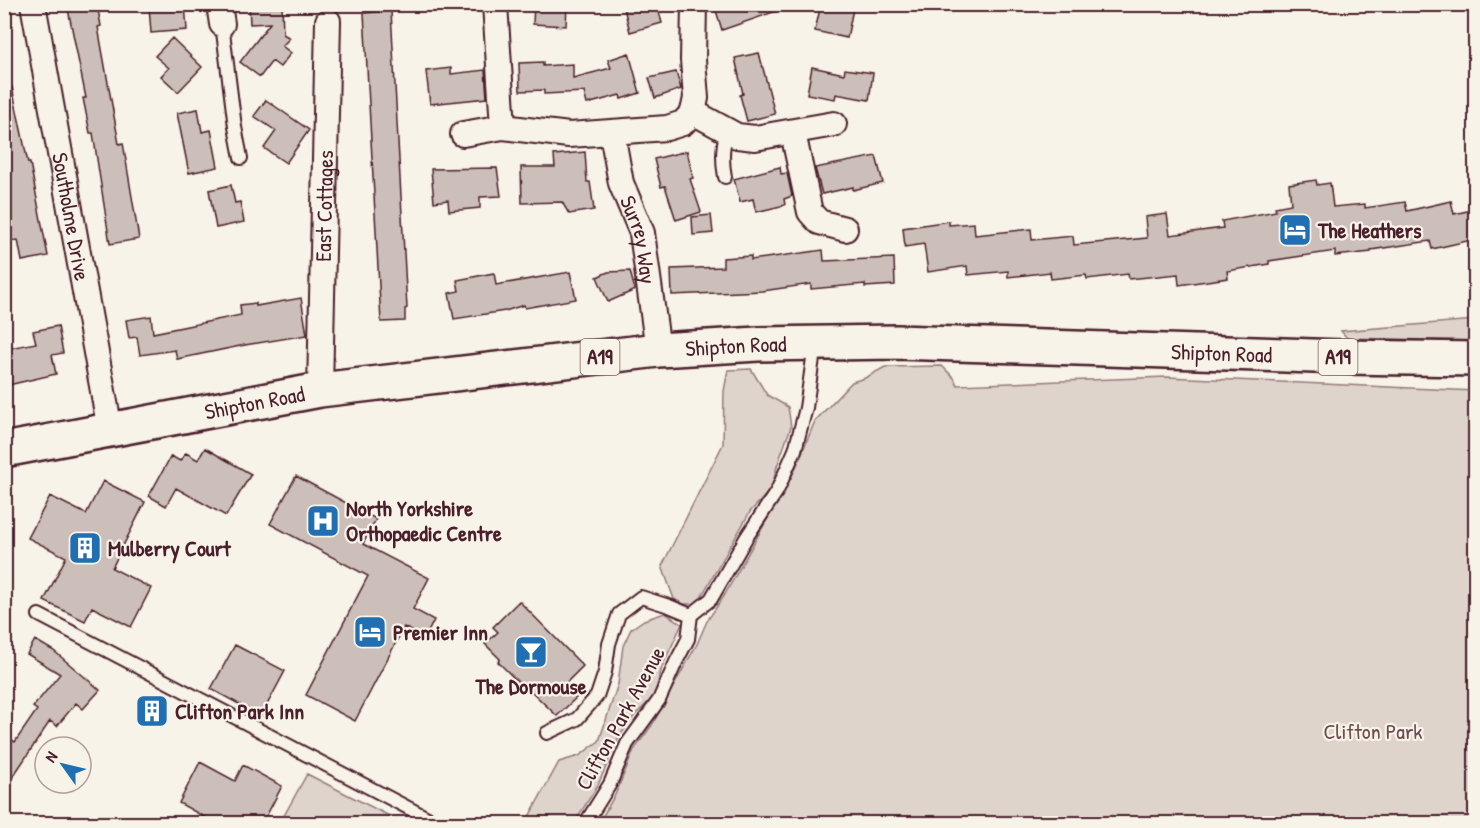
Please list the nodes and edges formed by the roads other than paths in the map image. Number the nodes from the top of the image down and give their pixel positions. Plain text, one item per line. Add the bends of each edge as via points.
1 (33, 4) edge
2 (495, 4) edge
3 (694, 4) edge
4 (221, 14) edge
5 (328, 21) dead end
6 (693, 112) junction
7 (834, 124) dead end
8 (502, 127) junction
9 (727, 131) junction
10 (612, 133) junction
11 (793, 133) junction
12 (463, 134) dead end
13 (241, 158) dead end
14 (725, 177) dead end
15 (845, 229) dead end
16 (815, 343) junction
17 (658, 350) junction
18 (1476, 359) edge
19 (320, 390) junction
20 (110, 430) junction
21 (4, 450) edge
22 (39, 615) dead end
23 (691, 615) junction
24 (547, 733) dead end
25 (440, 824) edge
26 (585, 824) edge

1 - 20 street, Southolme Drive
2 - 8 street
3 - 6 street
4 - 13 lane
5 - 19 street, East Cottages
6 - 9 street
6 - 10 street via 683,123 667,128
7 - 11 street
8 - 10 street via 557,134
8 - 12 street
9 - 11 street via 755,138
9 - 14 lane via 722,157
10 - 17 street, Surrey Way via 621,183 642,233
11 - 15 street via 810,212 819,222
16 - 17 main road, Shipton Road / A19
16 - 18 main road, Shipton Road / A19
16 - 23 lane via 806,408 795,450 777,491 711,599
17 - 19 main road, Shipton Road / A19
19 - 20 main road, Shipton Road / A19
20 - 21 main road, Shipton Road / A19
22 - 25 lane
23 - 24 lane via 640,597 619,614 597,696 577,719
23 - 26 lane, Clifton Park Avenue via 688,639 659,700 627,744 610,784

